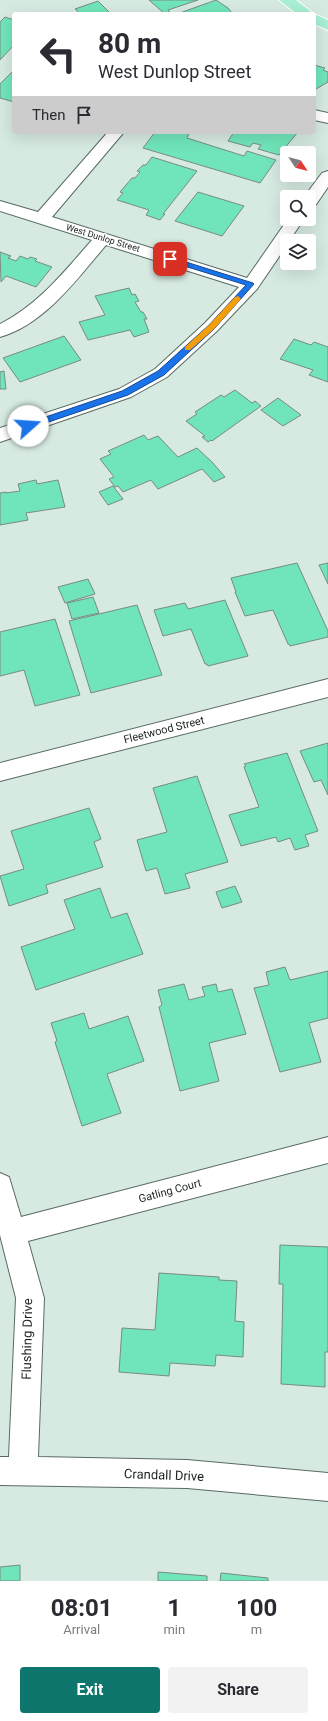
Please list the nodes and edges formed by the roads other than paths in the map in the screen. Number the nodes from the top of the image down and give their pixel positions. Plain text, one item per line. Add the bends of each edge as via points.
1 (286, 0) edge
2 (304, 12) edge
3 (316, 19) edge
4 (328, 26) edge
5 (316, 115) edge
6 (328, 118) edge
7 (114, 134) edge
8 (328, 176) edge
9 (316, 192) edge
10 (0, 206) edge
11 (41, 219) junction
12 (291, 226) edge
13 (103, 238) junction
14 (251, 284) junction
15 (0, 331) edge
16 (0, 435) edge
17 (328, 688) edge
18 (0, 772) edge
19 (328, 1150) edge
20 (0, 1186) edge
21 (12, 1232) junction
22 (11, 1472) edge
23 (328, 1487) edge

1 - 2 main road
3 - 4 main road
5 - 6 street
7 - 11 street
8 - 9 street
10 - 11 street, West Dunlop Street
11 - 13 street, West Dunlop Street
12 - 14 street
13 - 14 street, West Dunlop Street
13 - 15 street via 54,295 25,318
14 - 16 street via 211,327 161,373 125,393
17 - 18 street, Fleetwood Street
19 - 21 street, Gatling Court
20 - 21 street, Flushing Drive
21 - 22 street, Flushing Drive via 30,1298
22 - 23 street, Crandall Drive via 187,1474

